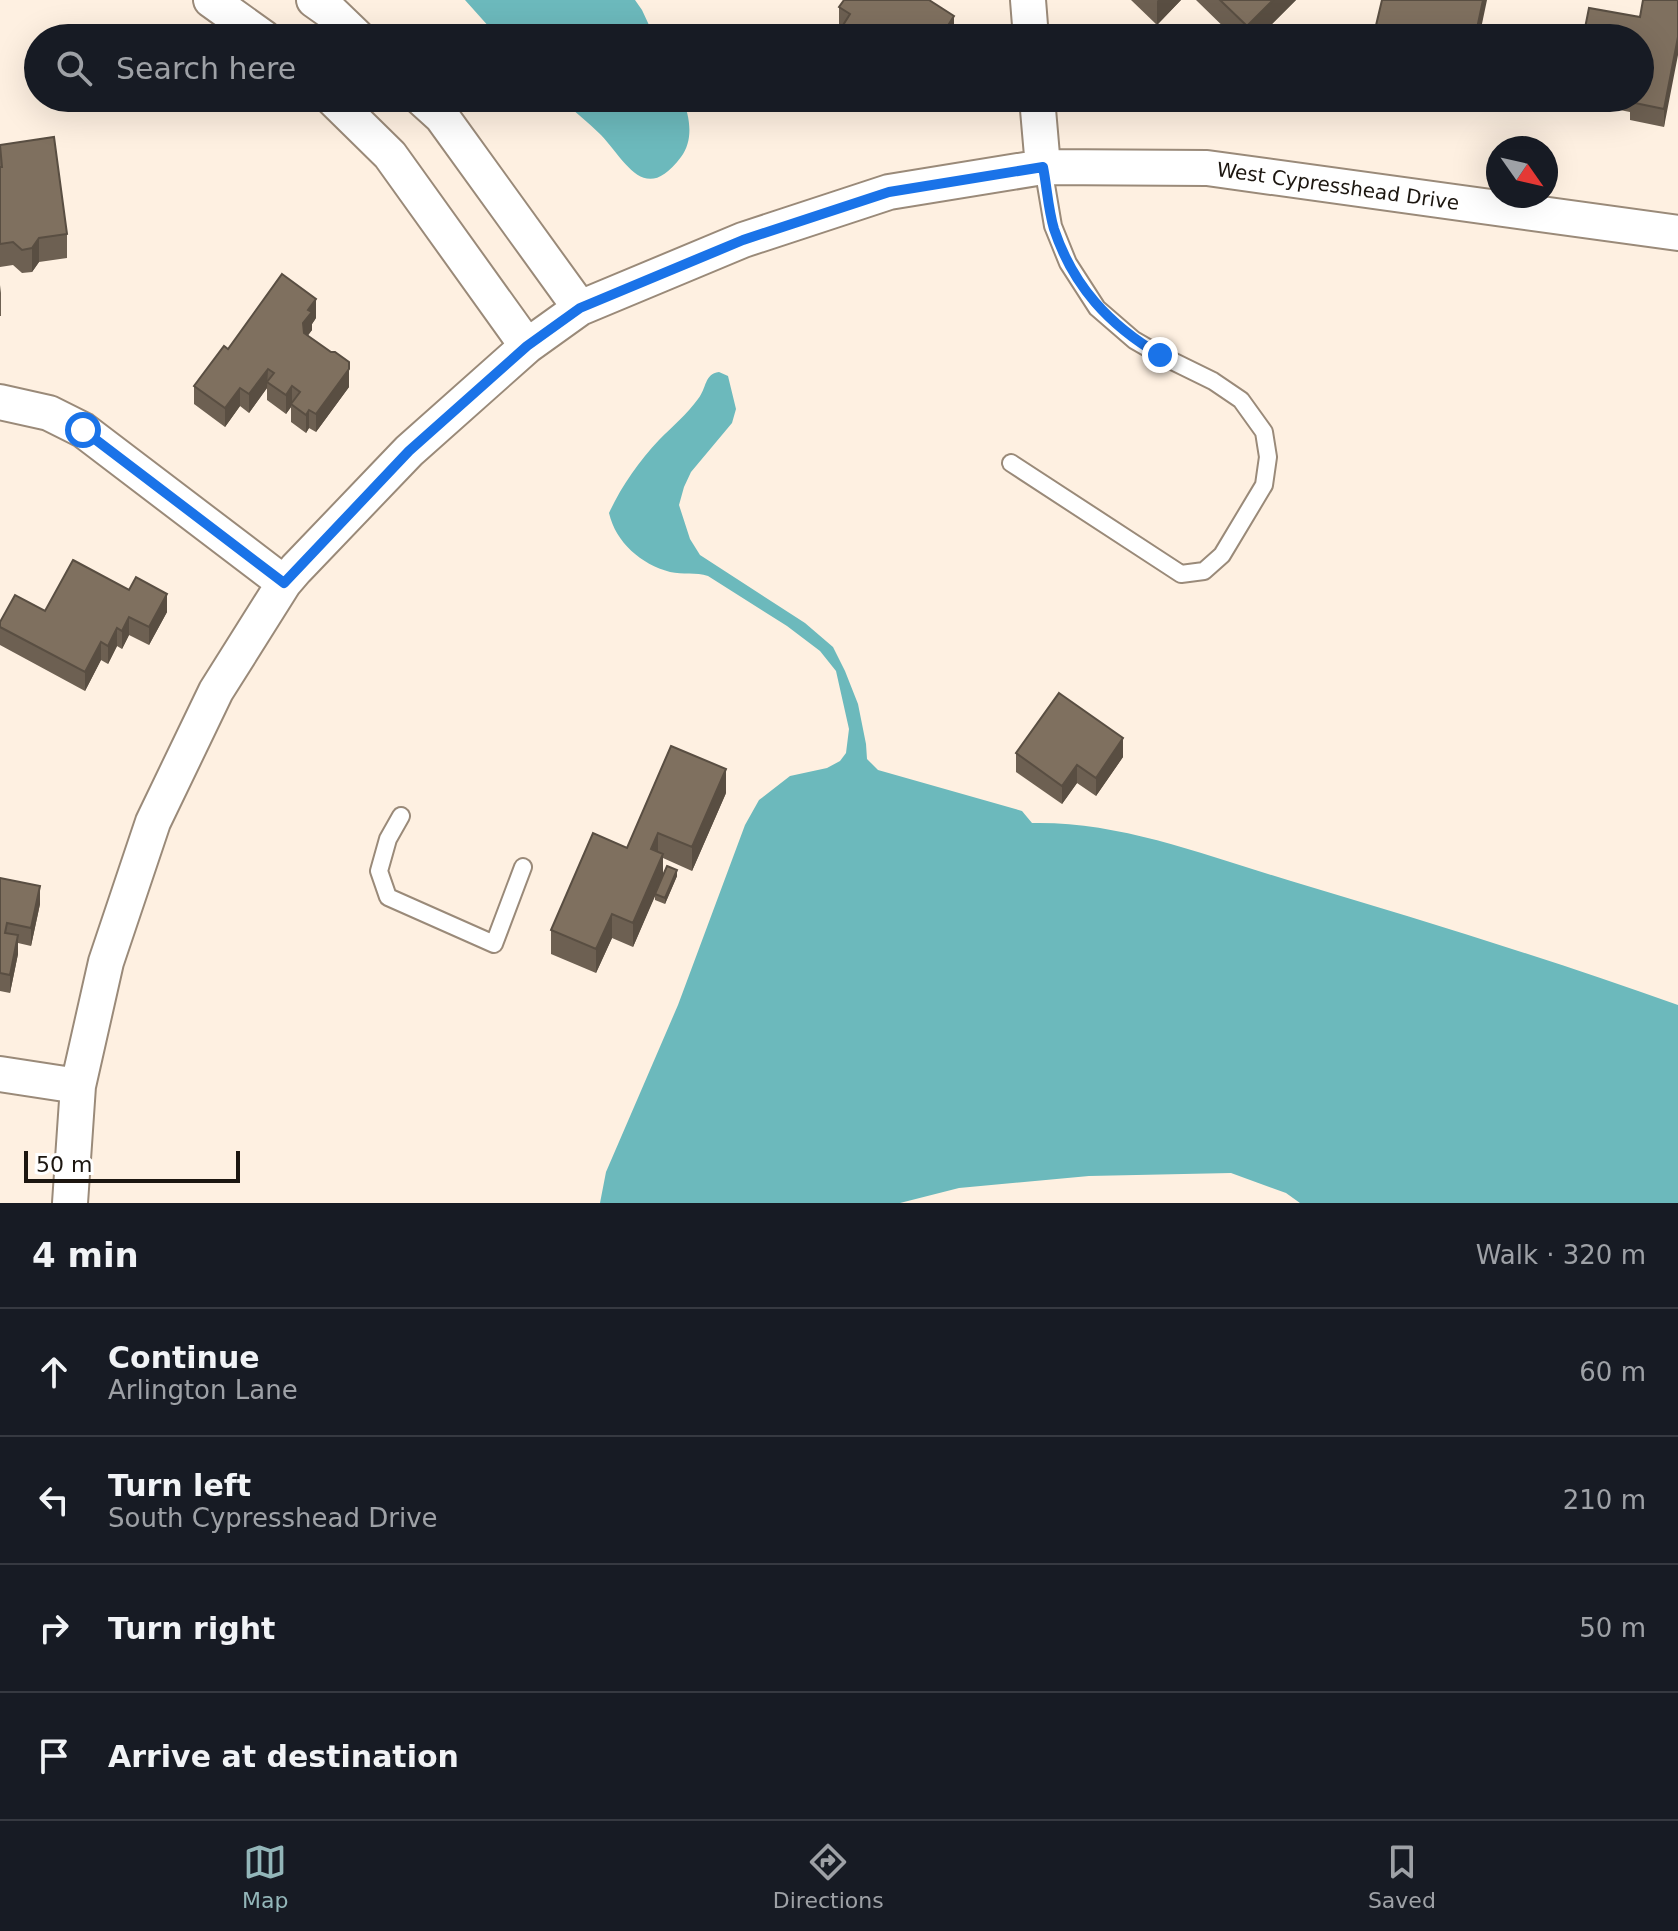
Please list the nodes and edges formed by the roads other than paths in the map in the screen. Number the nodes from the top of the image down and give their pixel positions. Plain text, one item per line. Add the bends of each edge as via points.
1 (211, 0) edge
2 (314, 0) edge
3 (1028, 0) edge
4 (244, 24) edge
5 (343, 24) edge
6 (1030, 24) edge
7 (346, 112) edge
8 (436, 112) edge
9 (1038, 112) edge
10 (1043, 167) junction
11 (1678, 233) edge
12 (580, 308) junction
13 (527, 346) junction
14 (0, 402) edge
15 (1011, 463) dead end
16 (284, 583) junction
17 (401, 816) dead end
18 (523, 867) dead end
19 (0, 1074) edge
20 (78, 1086) junction
21 (70, 1203) edge

1 - 4 street
2 - 5 street
3 - 6 street
7 - 13 street via 390,155
8 - 12 street
9 - 10 street
10 - 11 street, West Cypresshead Drive via 1207,168
10 - 12 street, West Cypresshead Drive via 889,192 743,240
10 - 15 lane via 1053,226 1068,263 1097,308 1134,340 1241,400 1264,432 1268,457 1264,485 1222,555 1204,571 1181,574
12 - 13 street, West Cypresshead Drive
13 - 16 street, West Cypresshead Drive via 409,451
14 - 16 street via 49,413 83,430
16 - 20 street, West Cypresshead Drive via 216,691 153,822 106,962
17 - 18 lane via 379,871 388,897 494,944
19 - 20 street
20 - 21 street, West Cypresshead Drive

